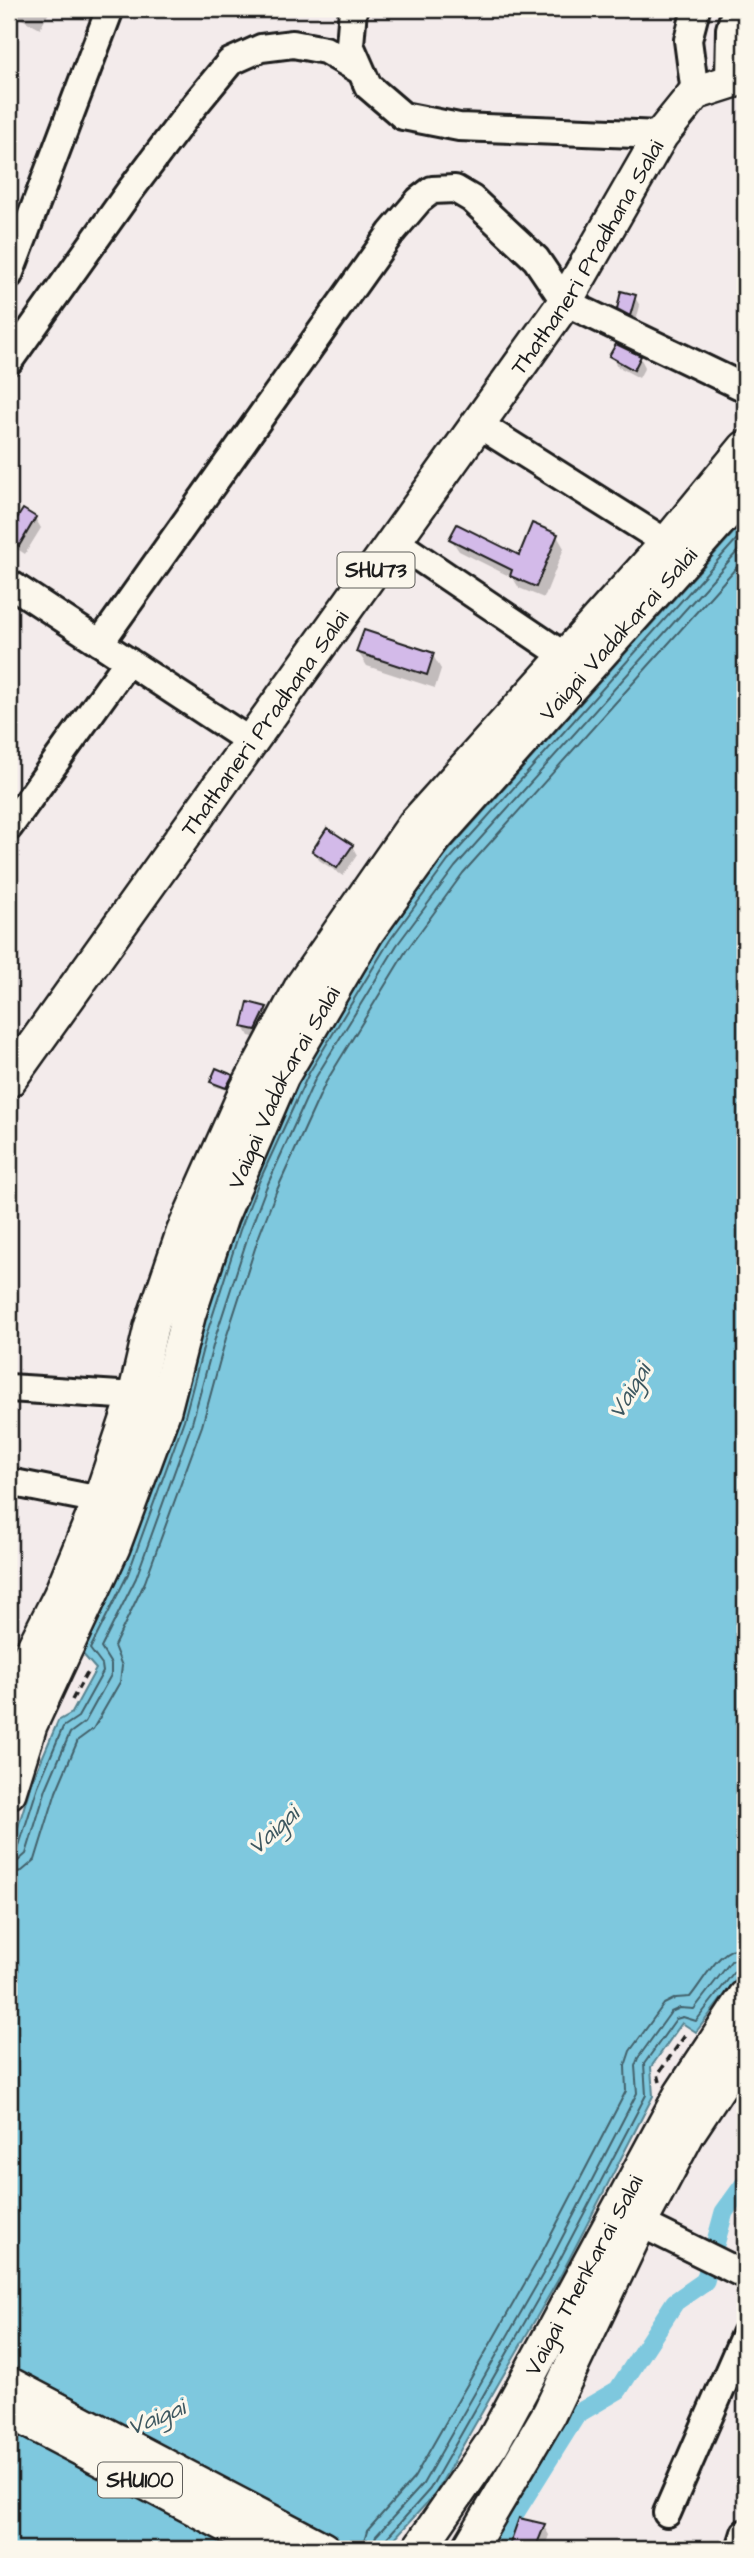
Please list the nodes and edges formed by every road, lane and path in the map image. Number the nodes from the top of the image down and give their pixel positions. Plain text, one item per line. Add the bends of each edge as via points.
1 (110, 9) edge
2 (353, 9) edge
3 (696, 9) edge
4 (736, 9) edge
5 (361, 71) junction
6 (737, 79) edge
7 (695, 93) junction
8 (660, 135) junction
9 (9, 275) edge
10 (565, 302) junction
11 (9, 361) edge
12 (745, 388) edge
13 (478, 424) junction
14 (745, 449) edge
15 (745, 492) edge
16 (396, 542) junction
17 (667, 543) junction
18 (9, 583) edge
19 (100, 643) junction
20 (566, 657) junction
21 (128, 661) junction
22 (251, 742) junction
23 (9, 827) edge
24 (9, 1080) edge
25 (9, 1388) edge
26 (135, 1396) junction
27 (9, 1482) edge
28 (100, 1500) junction
29 (9, 1704) edge
30 (9, 1792) edge
31 (745, 1997) edge
32 (686, 2034) dead end
33 (745, 2047) edge
34 (662, 2091) dead end
35 (640, 2223) junction
36 (723, 2264) edge
37 (745, 2334) edge
38 (9, 2384) edge
39 (735, 2387) edge
40 (9, 2411) edge
41 (667, 2512) dead end
42 (745, 2533) edge
43 (272, 2549) edge
44 (323, 2549) edge
45 (419, 2549) edge
46 (469, 2549) edge
47 (740, 2549) edge

1 - 9 street
2 - 5 street via 350,45
3 - 7 street via 688,40
4 - 6 street via 730,29
5 - 8 street via 368,86 403,116 459,127
5 - 11 street via 325,50 293,44 261,48 230,62 137,181
6 - 7 main road
7 - 8 main road, Thathaneri Pradhana Salai / SHU73
8 - 10 main road, Thathaneri Pradhana Salai / SHU73
10 - 12 street
10 - 13 main road, Thathaneri Pradhana Salai / SHU73
10 - 19 street via 536,259 472,199 455,189 432,190 391,233
13 - 16 main road, Thathaneri Pradhana Salai / SHU73
13 - 17 street
14 - 17 main road, Vaigai Vadakarai Salai
15 - 30 main road, Vaigai Vadakarai Salai via 435,838 367,932 282,1076 221,1217 164,1410 113,1547 30,1725
16 - 20 street
16 - 22 main road, Thathaneri Pradhana Salai / SHU73
17 - 20 main road, Vaigai Vadakarai Salai
18 - 19 street
19 - 21 street
20 - 26 main road, Vaigai Vadakarai Salai via 414,825 302,986 247,1089 183,1233 151,1327
21 - 22 street
21 - 23 street
22 - 24 main road, Thathaneri Pradhana Salai / SHU73
25 - 26 street
26 - 28 main road, Vaigai Vadakarai Salai
27 - 28 street
28 - 29 main road, Vaigai Vadakarai Salai
31 - 45 main road, Vaigai Thenkarai Salai via 681,2094 493,2442
32 - 34 path via 658,2074
33 - 35 main road, Vaigai Thenkarai Salai via 688,2133
35 - 36 street
35 - 46 main road, Vaigai Thenkarai Salai via 549,2414
37 - 39 street
38 - 44 main road, SHU100
39 - 41 street
40 - 43 main road, SHU100
42 - 47 street

